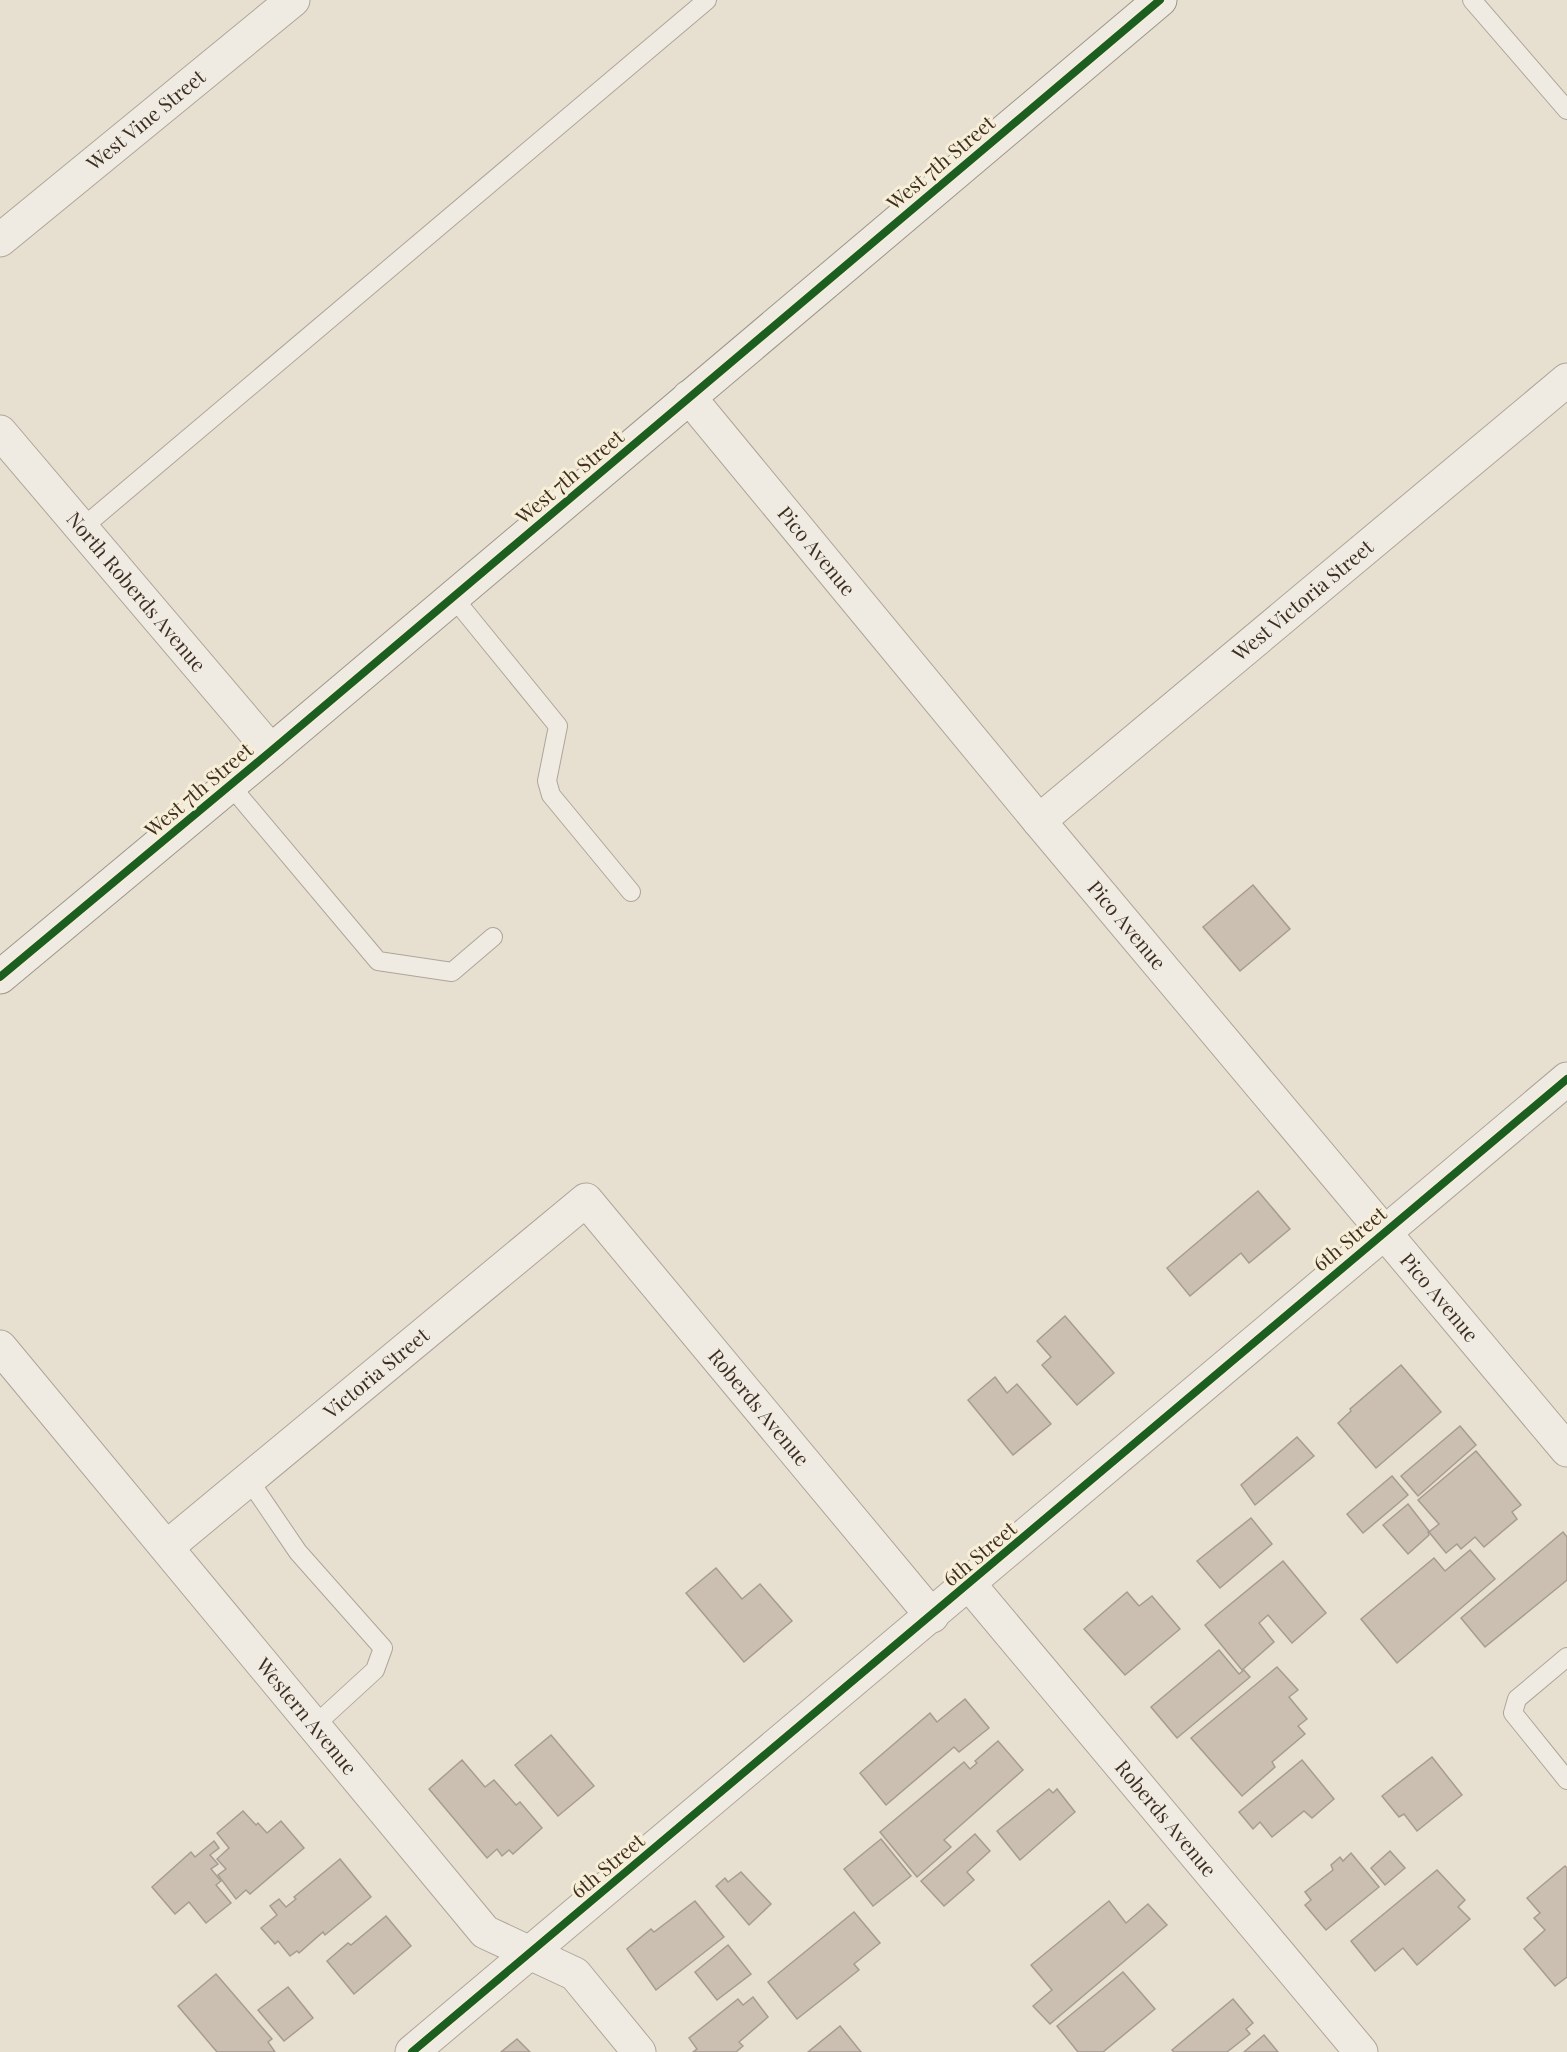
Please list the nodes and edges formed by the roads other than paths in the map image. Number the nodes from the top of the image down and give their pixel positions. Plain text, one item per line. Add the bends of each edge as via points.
1 (292, 0) edge
2 (707, 0) edge
3 (1160, 0) edge
4 (1472, 0) edge
5 (1567, 110) edge
6 (0, 240) edge
7 (1567, 380) edge
8 (689, 397) junction
9 (0, 432) edge
10 (81, 528) junction
11 (453, 597) junction
12 (271, 751) junction
13 (230, 785) junction
14 (1039, 821) junction
15 (632, 892) dead end
16 (493, 937) dead end
17 (0, 976) edge
18 (1567, 1079) edge
19 (586, 1200) joint
20 (1384, 1232) junction
21 (0, 1347) edge
22 (1567, 1450) edge
23 (249, 1480) junction
24 (167, 1547) junction
25 (969, 1584) junction
26 (932, 1616) junction
27 (1567, 1657) edge
28 (315, 1725) junction
29 (1567, 1780) edge
30 (530, 1954) junction
31 (412, 2052) edge
32 (639, 2052) edge
33 (1361, 2052) edge

1 - 6 street, West Vine Street
2 - 10 lane
3 - 8 street, West 7th Street
4 - 5 lane
7 - 14 street, West Victoria Street
8 - 11 street, West 7th Street
8 - 14 street, Pico Avenue
9 - 10 street, North Roberds Avenue
10 - 12 street, North Roberds Avenue
11 - 12 street, West 7th Street
11 - 15 lane via 558,726 547,781 551,795
12 - 13 street, West 7th Street
13 - 16 lane via 378,961 452,972
13 - 17 street, West 7th Street
14 - 20 street, Pico Avenue
18 - 20 street, 6th Street
19 - 23 street, Victoria Street
19 - 26 street, Roberds Avenue
20 - 22 street, Pico Avenue
20 - 25 street, 6th Street
21 - 24 street, Western Avenue
23 - 24 street, Victoria Street
23 - 28 lane via 298,1552 383,1648 375,1670
24 - 28 street, Western Avenue
25 - 26 street, 6th Street
25 - 33 street, Roberds Avenue
26 - 30 street, 6th Street
27 - 29 lane via 1516,1699 1513,1713
28 - 30 street, Western Avenue via 485,1932
30 - 31 street, 6th Street
30 - 32 street, Western Avenue via 574,1974

